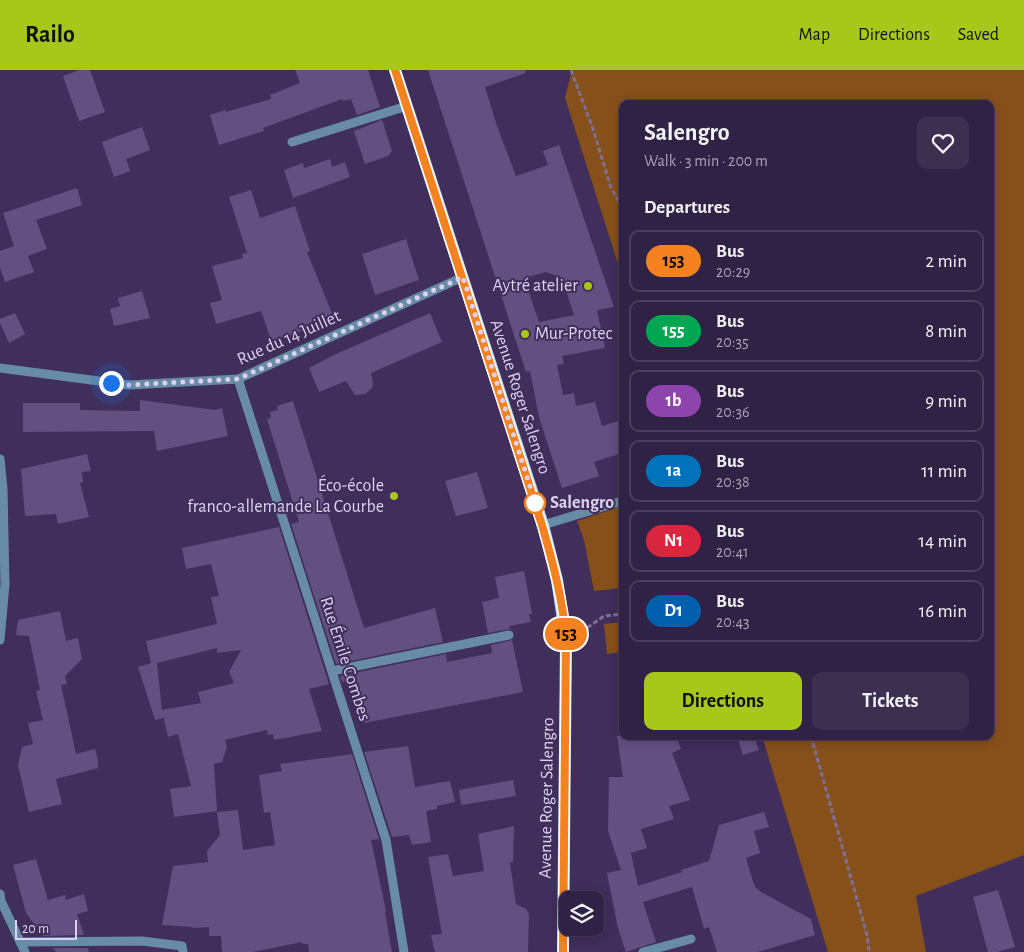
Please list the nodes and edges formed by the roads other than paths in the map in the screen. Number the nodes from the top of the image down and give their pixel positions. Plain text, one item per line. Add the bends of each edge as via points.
1 (395, 70) edge
2 (407, 106) junction
3 (292, 142) dead end
4 (463, 277) junction
5 (0, 368) edge
6 (238, 379) junction
7 (0, 459) edge
8 (619, 502) edge
9 (542, 525) junction
10 (509, 635) dead end
11 (0, 640) edge
12 (332, 671) junction
13 (0, 894) edge
14 (691, 938) dead end
15 (20, 942) junction
16 (25, 952) edge
17 (183, 952) edge
18 (404, 952) edge
19 (563, 952) edge
20 (643, 952) edge

1 - 2 main road, Avenue Roger Salengro
2 - 3 street
2 - 4 main road, Avenue Roger Salengro
4 - 6 street, Rue du 14 Juillet
4 - 9 main road, Avenue Roger Salengro
5 - 6 street, Rue du 14 Juillet via 129,385
6 - 12 street, Rue Émile Combes
7 - 11 street via 5,584
8 - 9 street
9 - 19 main road, Avenue Roger Salengro via 557,580 566,639
10 - 12 street
12 - 18 street, Rue Émile Combes via 386,840
13 - 15 street
14 - 20 street
15 - 16 street
15 - 17 street via 142,941 182,946

